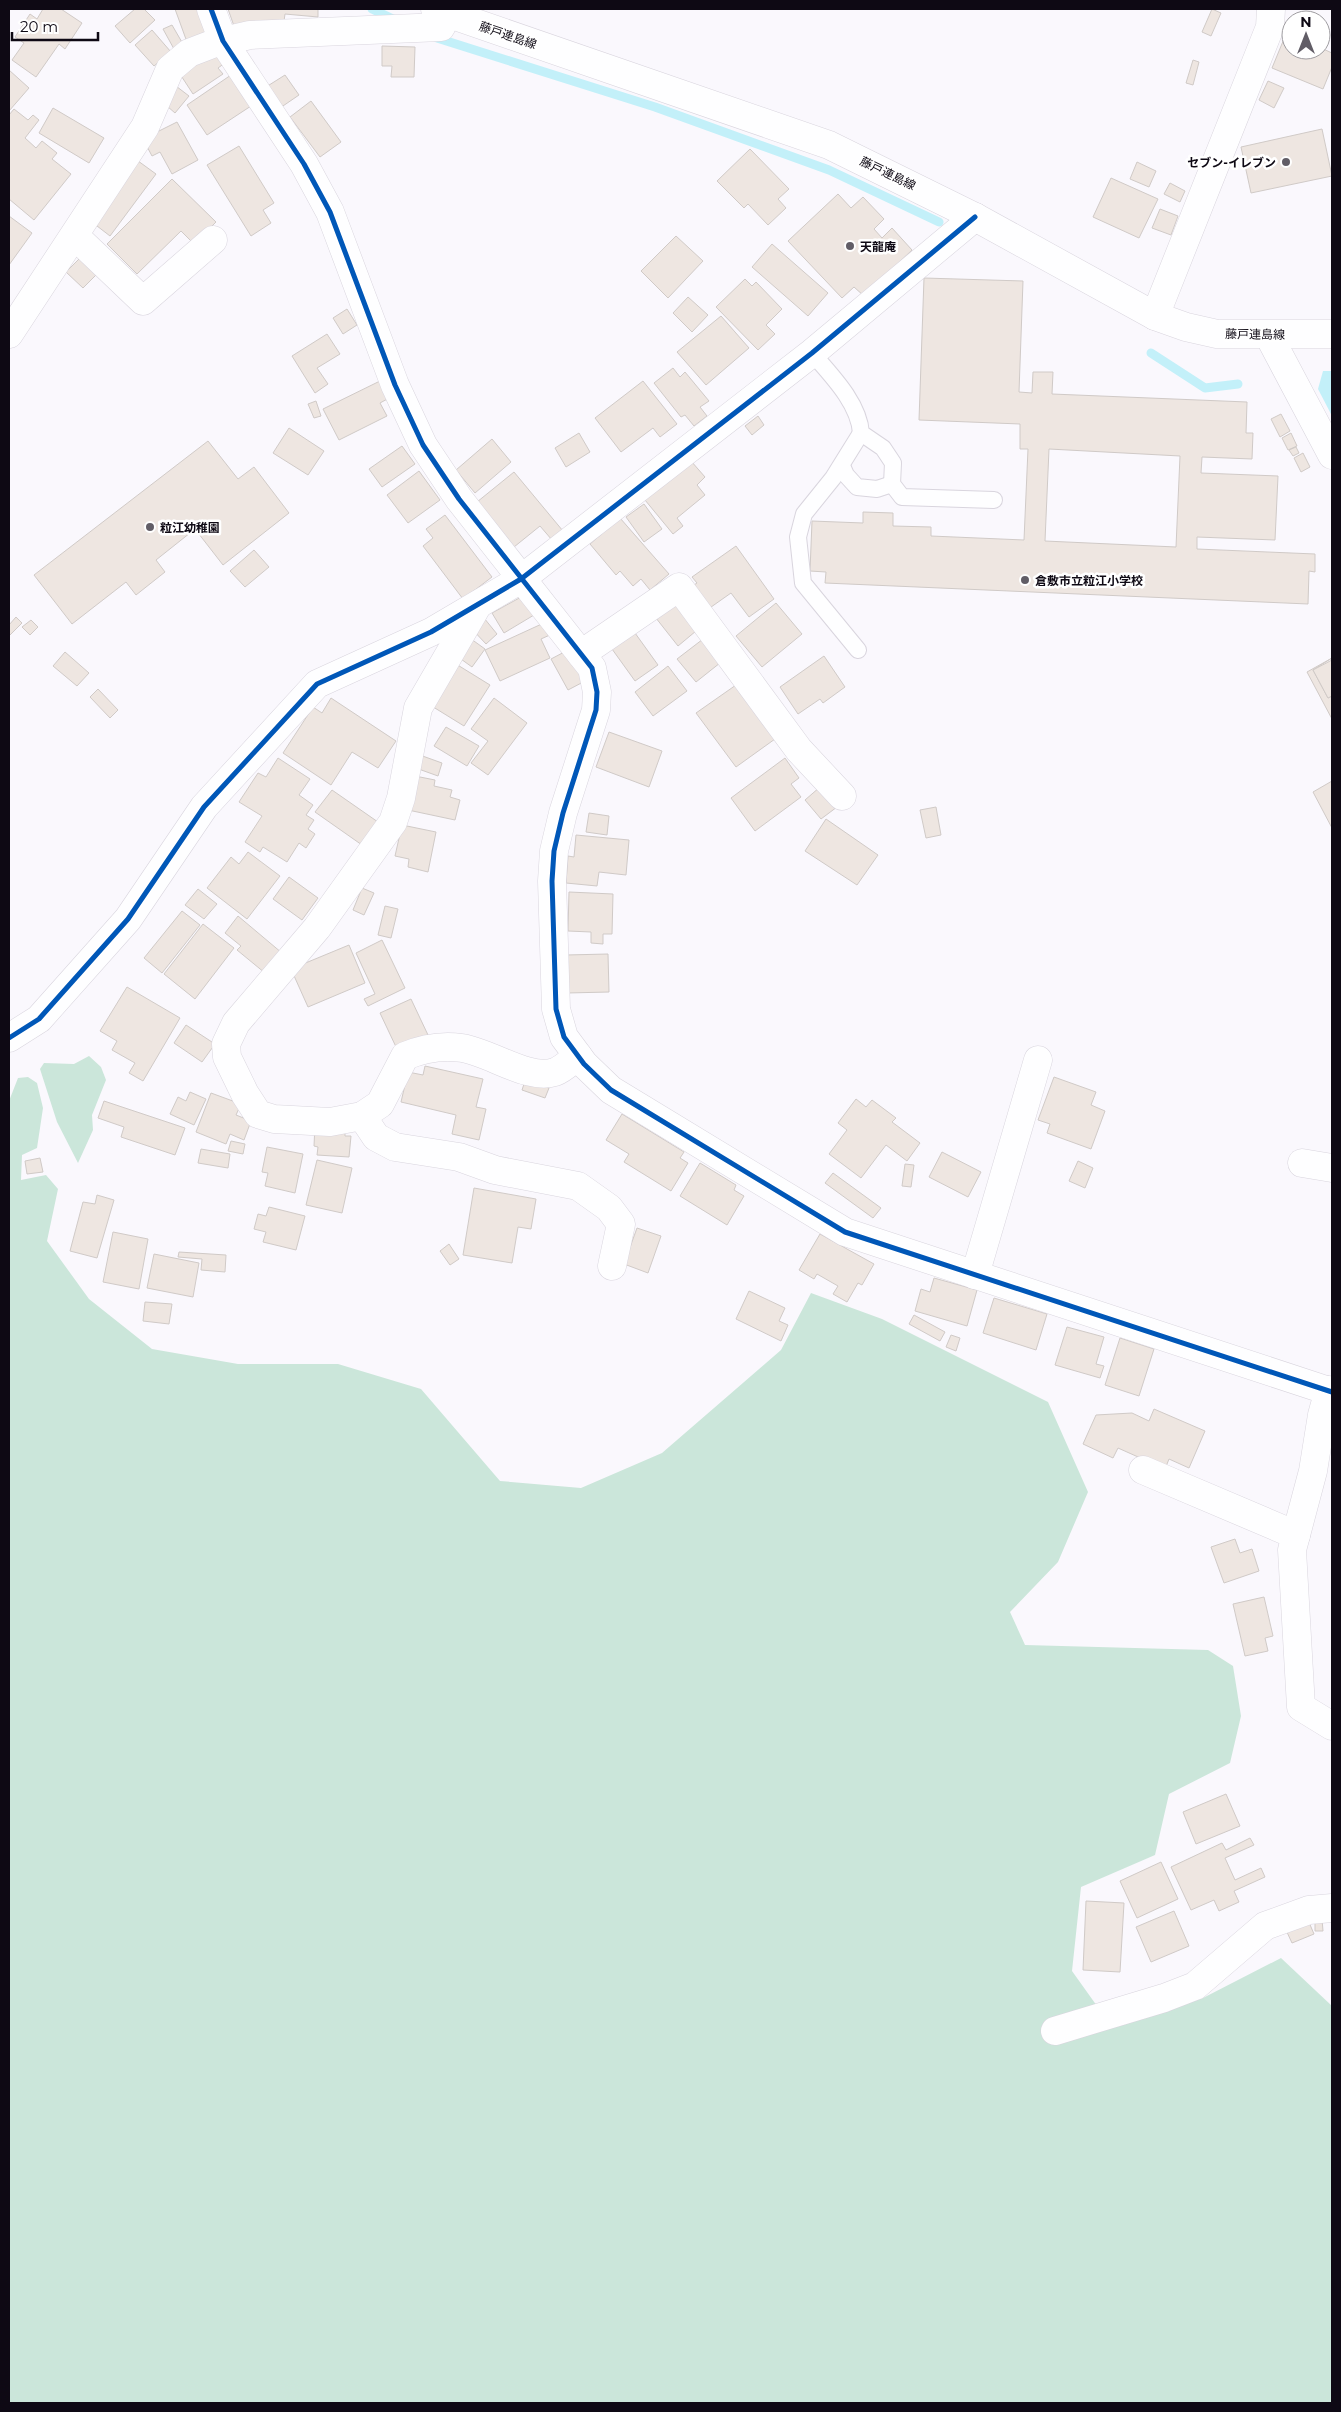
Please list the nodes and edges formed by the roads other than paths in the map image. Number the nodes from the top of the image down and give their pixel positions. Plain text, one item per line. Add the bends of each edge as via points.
1 (211, 9) edge
2 (1271, 9) edge
3 (441, 12) edge
4 (223, 41) junction
5 (975, 217) junction
6 (75, 236) junction
7 (213, 240) dead end
8 (1155, 316) junction
9 (9, 334) edge
10 (1332, 334) edge
11 (1269, 336) junction
12 (812, 353) junction
13 (861, 433) junction
14 (1332, 455) edge
15 (842, 466) junction
16 (892, 484) junction
17 (994, 500) dead end
18 (521, 579) junction
19 (478, 604) junction
20 (858, 650) dead end
21 (580, 654) junction
22 (842, 796) dead end
23 (9, 1038) edge
24 (578, 1056) junction
25 (1038, 1060) dead end
26 (362, 1116) junction
27 (1302, 1162) dead end
28 (1332, 1168) edge
29 (612, 1266) dead end
30 (975, 1275) junction
31 (1331, 1391) edge
32 (1143, 1470) dead end
33 (1296, 1535) junction
34 (1332, 1726) edge
35 (1332, 1908) edge
36 (1056, 2031) dead end

1 - 4 street
2 - 8 street via 1270,27
3 - 4 street via 441,27 250,35
3 - 5 street, 藤戸連島線 via 829,145
4 - 6 street via 189,53 170,69 144,127
4 - 18 street via 304,164 330,212 395,385 423,445 459,499
5 - 8 street, 藤戸連島線
5 - 12 street
6 - 7 street via 142,301
6 - 9 street
8 - 11 street, 藤戸連島線 via 1217,334
10 - 11 street, 藤戸連島線
11 - 14 street
12 - 13 lane via 836,381 852,407
12 - 18 street
13 - 15 lane
13 - 16 lane via 883,448 893,463
15 - 16 lane via 857,487 878,489
15 - 20 lane via 804,514 798,538 803,583
16 - 17 lane via 902,496
18 - 19 street
18 - 21 street
19 - 23 street via 431,632 317,684 204,807 128,919 39,1019
19 - 26 street via 418,708 393,822 317,928 236,1023 226,1044 227,1057 235,1075 258,1114 274,1119 330,1122
21 - 22 street via 679,588 800,750
21 - 24 street via 592,668 597,692 596,710 563,813 554,851 552,881 556,1009 564,1037
24 - 26 street via 556,1072 537,1074 464,1048 421,1050 405,1056 380,1104
24 - 30 street via 611,1090 845,1232
25 - 30 street
26 - 29 street via 376,1137 395,1147 459,1157 495,1170 578,1186 609,1208 621,1224
27 - 28 street
30 - 31 street
31 - 33 street via 1322,1415 1313,1471
32 - 33 street
33 - 34 street via 1292,1550 1301,1707
35 - 36 street via 1309,1910 1265,1926 1195,1986

